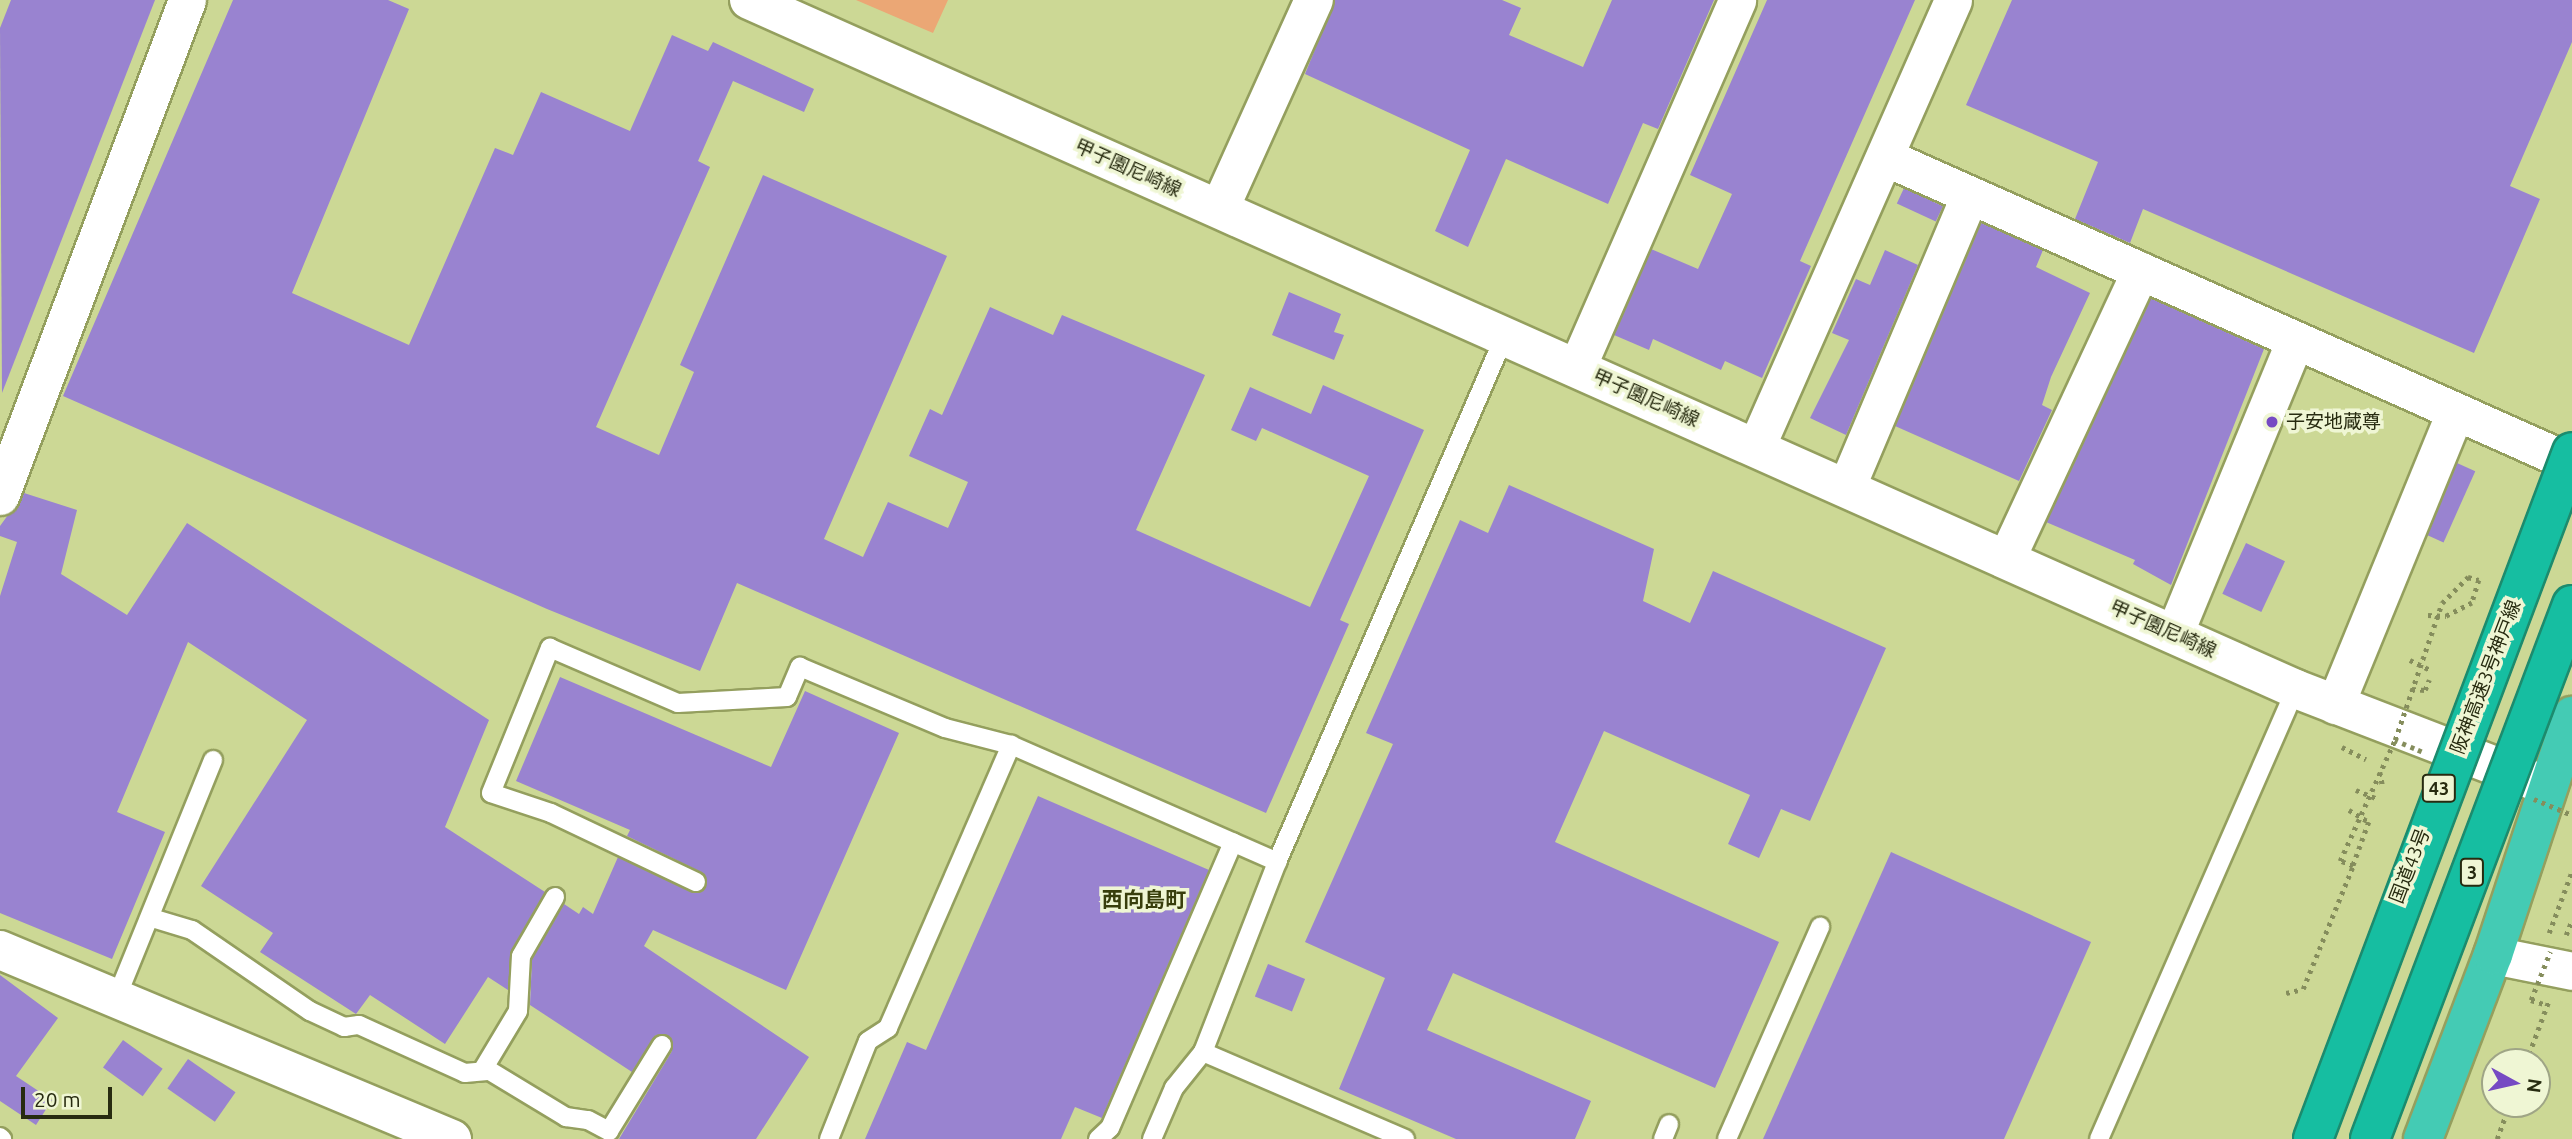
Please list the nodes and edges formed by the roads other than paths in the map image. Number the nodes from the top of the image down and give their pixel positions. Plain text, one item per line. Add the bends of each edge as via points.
1 (187, 0) edge
2 (1314, 0) edge
3 (1737, 0) edge
4 (1953, 0) edge
5 (753, 1) edge
6 (1885, 157) junction
7 (1970, 195) junction
8 (1220, 208) junction
9 (2140, 271) junction
10 (1505, 335) junction
11 (2295, 340) junction
12 (1577, 367) junction
13 (2455, 412) junction
14 (1756, 447) junction
15 (2569, 449) edge
16 (1846, 488) junction
17 (0, 496) edge
18 (2006, 559) junction
19 (2572, 606) edge
20 (2174, 634) junction
21 (2296, 689) junction
22 (2335, 705) junction
23 (2572, 716) edge
24 (1010, 745) junction
25 (2453, 753) junction
26 (213, 760) dead end
27 (2559, 792) edge
28 (1233, 842) junction
29 (1277, 862) junction
30 (696, 882) dead end
31 (555, 897) dead end
32 (152, 918) junction
33 (1820, 927) dead end
34 (0, 950) edge
35 (2493, 955) junction
36 (2561, 955) edge
37 (116, 999) junction
38 (662, 1045) dead end
39 (1203, 1052) junction
40 (482, 1072) junction
41 (452, 1139) edge
42 (829, 1139) edge
43 (1098, 1139) edge
44 (1152, 1139) edge
45 (1405, 1139) edge
46 (1727, 1139) edge
47 (2099, 1139) edge
48 (2306, 1139) edge
49 (2313, 1139) edge
50 (2370, 1139) edge
51 (2423, 1139) edge

1 - 17 street
2 - 8 main road
3 - 12 street
4 - 6 street
5 - 8 main road, 甲子園尼崎線
6 - 7 street
6 - 14 street
7 - 9 street
7 - 16 street
8 - 10 main road, 甲子園尼崎線
9 - 11 street
9 - 18 street
10 - 12 main road, 甲子園尼崎線
10 - 29 lane
11 - 13 street
11 - 20 street
12 - 14 main road, 甲子園尼崎線
13 - 15 street
13 - 22 street
14 - 16 main road, 甲子園尼崎線
15 - 25 highway, 国道43号 / 43
15 - 49 highway, 阪神高速3号神戸線, bridge
16 - 18 main road, 甲子園尼崎線
18 - 20 main road, 甲子園尼崎線
19 - 50 highway, 3, bridge
20 - 21 main road, 甲子園尼崎線
21 - 22 main road, 甲子園尼崎線
21 - 47 lane
22 - 25 main road, 甲子園尼崎線
23 - 27 highway
24 - 28 lane
24 - 30 lane via 945,728 800,667 787,697 678,704 551,648 491,793 551,813
24 - 42 lane via 888,1028 868,1041
25 - 27 main road, 甲子園尼崎線
25 - 48 highway, 国道43号 / 43
26 - 32 lane
27 - 35 highway
28 - 29 lane
28 - 43 lane via 1110,1128
29 - 39 lane
31 - 40 lane via 521,957 518,1011
32 - 37 lane
32 - 40 lane via 192,930 310,1011 344,1027 359,1025 465,1073
33 - 46 lane
34 - 37 main road
35 - 36 street
35 - 51 highway
37 - 41 main road
38 - 40 lane via 609,1131 588,1120 566,1117 489,1071
39 - 44 lane via 1174,1088
39 - 45 lane

